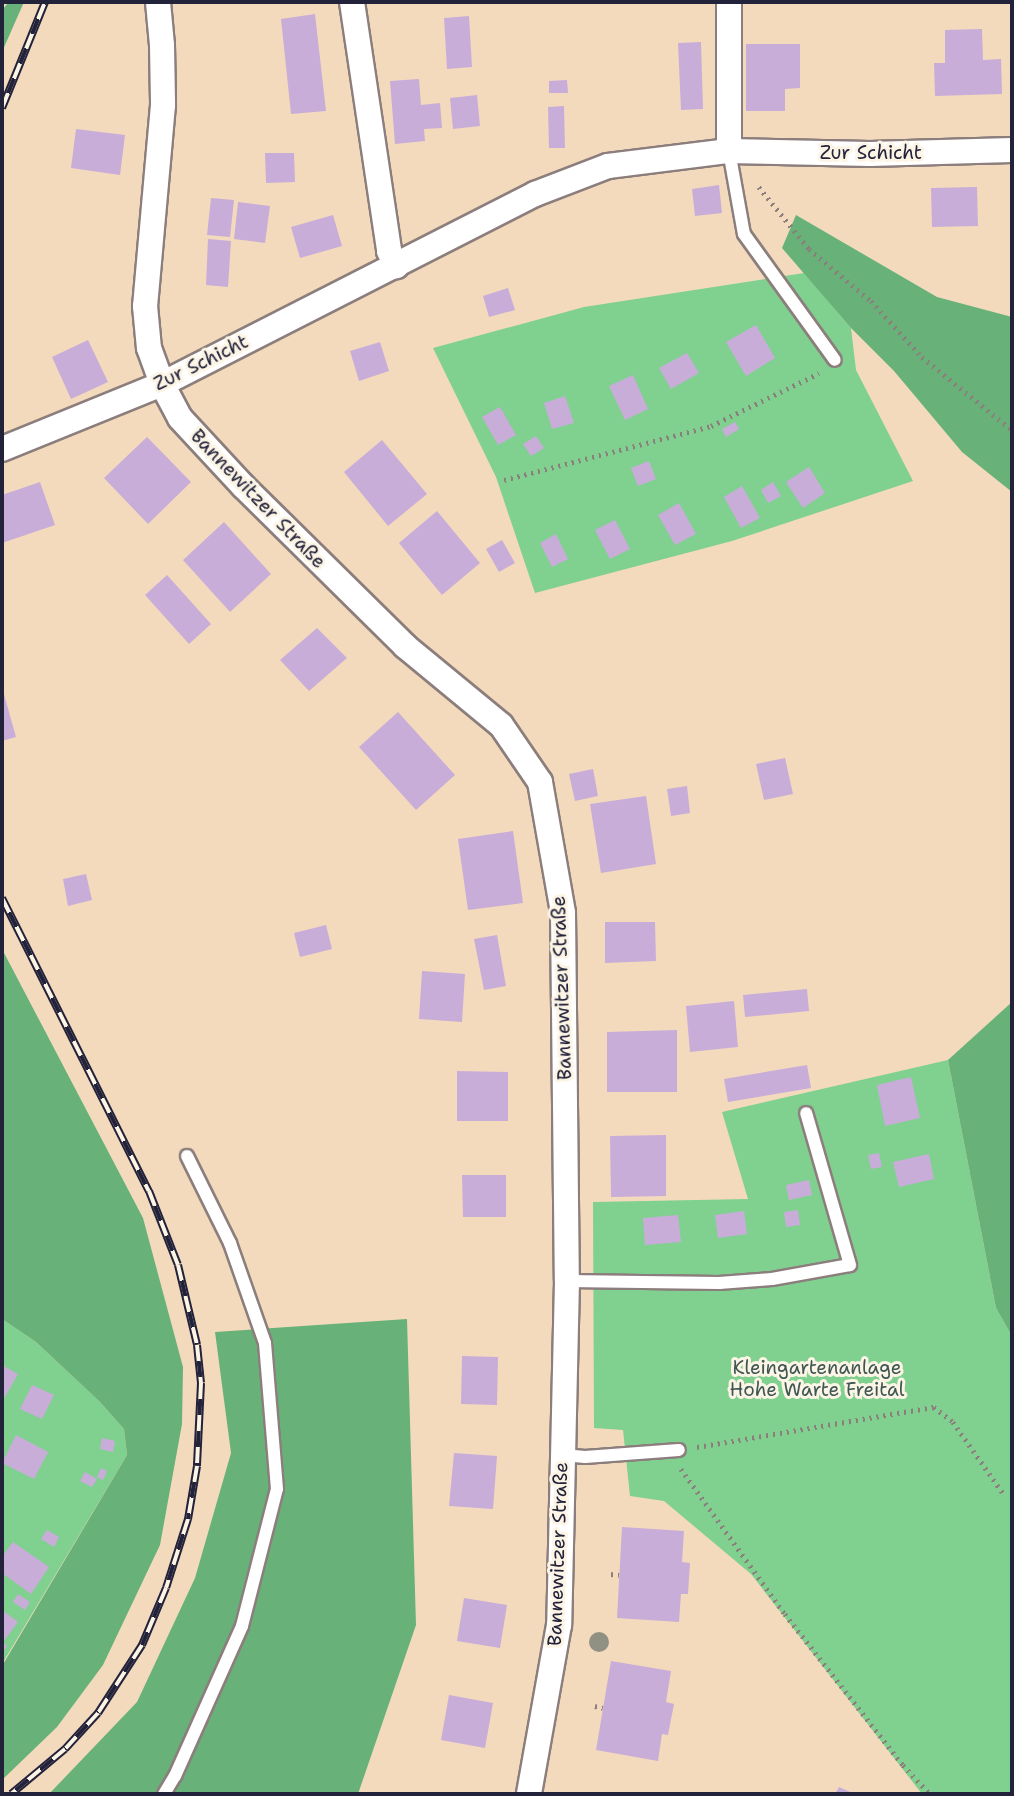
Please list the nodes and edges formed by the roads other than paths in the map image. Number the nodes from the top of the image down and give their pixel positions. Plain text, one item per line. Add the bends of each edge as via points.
1 (158, 2) edge
2 (352, 2) edge
3 (729, 2) edge
4 (1012, 150) edge
5 (729, 151) junction
6 (396, 266) junction
7 (835, 360) road end
8 (162, 384) junction
9 (2, 449) edge
10 (806, 1113) dead end
11 (187, 1156) dead end
12 (567, 1281) junction
13 (673, 1451) road end
14 (562, 1455) junction
15 (164, 1794) edge
16 (529, 1794) edge

1 - 8 street, Bannewitzer Straße via 163,105 145,306 149,348
2 - 6 street via 389,251
3 - 5 street
4 - 5 street, Zur Schicht
5 - 6 street, Zur Schicht via 608,166 535,194
5 - 7 lane via 744,234
6 - 8 street, Zur Schicht
8 - 9 street, Zur Schicht
8 - 12 street, Bannewitzer Straße via 180,418 244,487 405,646 501,725 540,782 563,913
10 - 12 lane via 850,1265 719,1283
11 - 15 lane via 230,1243 265,1343 277,1489 242,1626
12 - 14 street, Bannewitzer Straße
13 - 14 lane
14 - 16 street, Bannewitzer Straße via 559,1625

